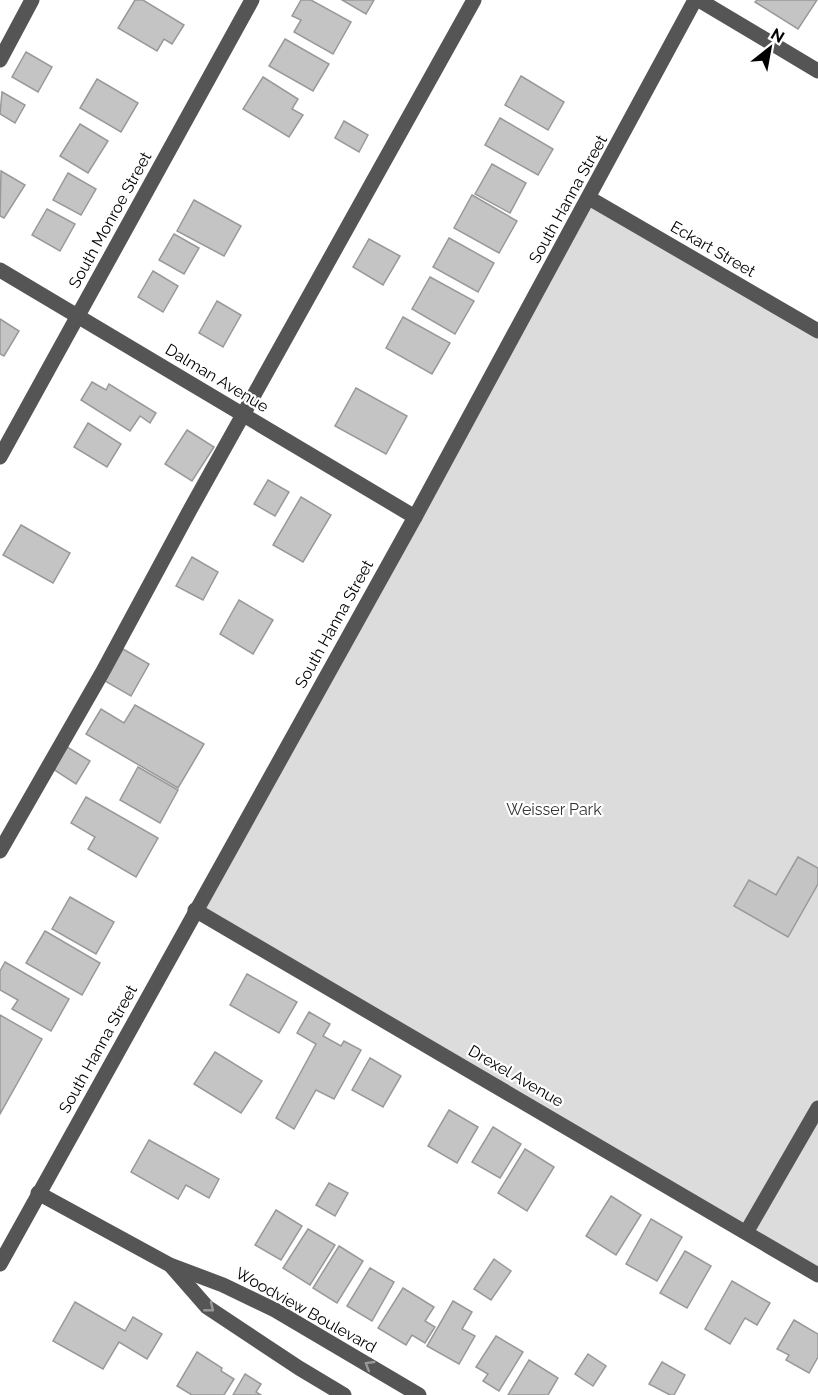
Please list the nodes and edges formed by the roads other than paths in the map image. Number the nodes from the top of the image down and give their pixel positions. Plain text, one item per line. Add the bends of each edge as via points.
1 (32, 0) edge
2 (252, 0) edge
3 (474, 0) edge
4 (697, 0) edge
5 (0, 60) edge
6 (818, 70) edge
7 (589, 198) junction
8 (0, 270) edge
9 (78, 316) junction
10 (818, 331) edge
11 (243, 415) junction
12 (0, 457) edge
13 (415, 517) junction
14 (0, 851) edge
15 (195, 910) junction
16 (818, 1108) edge
17 (39, 1193) junction
18 (747, 1232) junction
19 (0, 1264) edge
20 (170, 1265) junction
21 (818, 1275) edge
22 (344, 1395) edge
23 (419, 1395) edge

1 - 5 street
2 - 9 street, South Monroe Street
3 - 11 street
4 - 6 street
4 - 7 street, South Hanna Street
7 - 10 street, Eckart Street
7 - 13 street, South Hanna Street
8 - 9 street, Dalman Avenue
9 - 11 street, Dalman Avenue
9 - 12 street, South Monroe Street
11 - 13 street, Dalman Avenue
11 - 14 street
13 - 15 street, South Hanna Street
15 - 17 street, South Hanna Street
15 - 18 street, Drexel Avenue
16 - 18 street
17 - 19 street, South Hanna Street
17 - 20 street, Woodview Boulevard
18 - 21 street, Drexel Avenue
20 -> 22 street, Woodview Boulevard via 207,1307
23 -> 20 street, Woodview Boulevard via 275,1310

